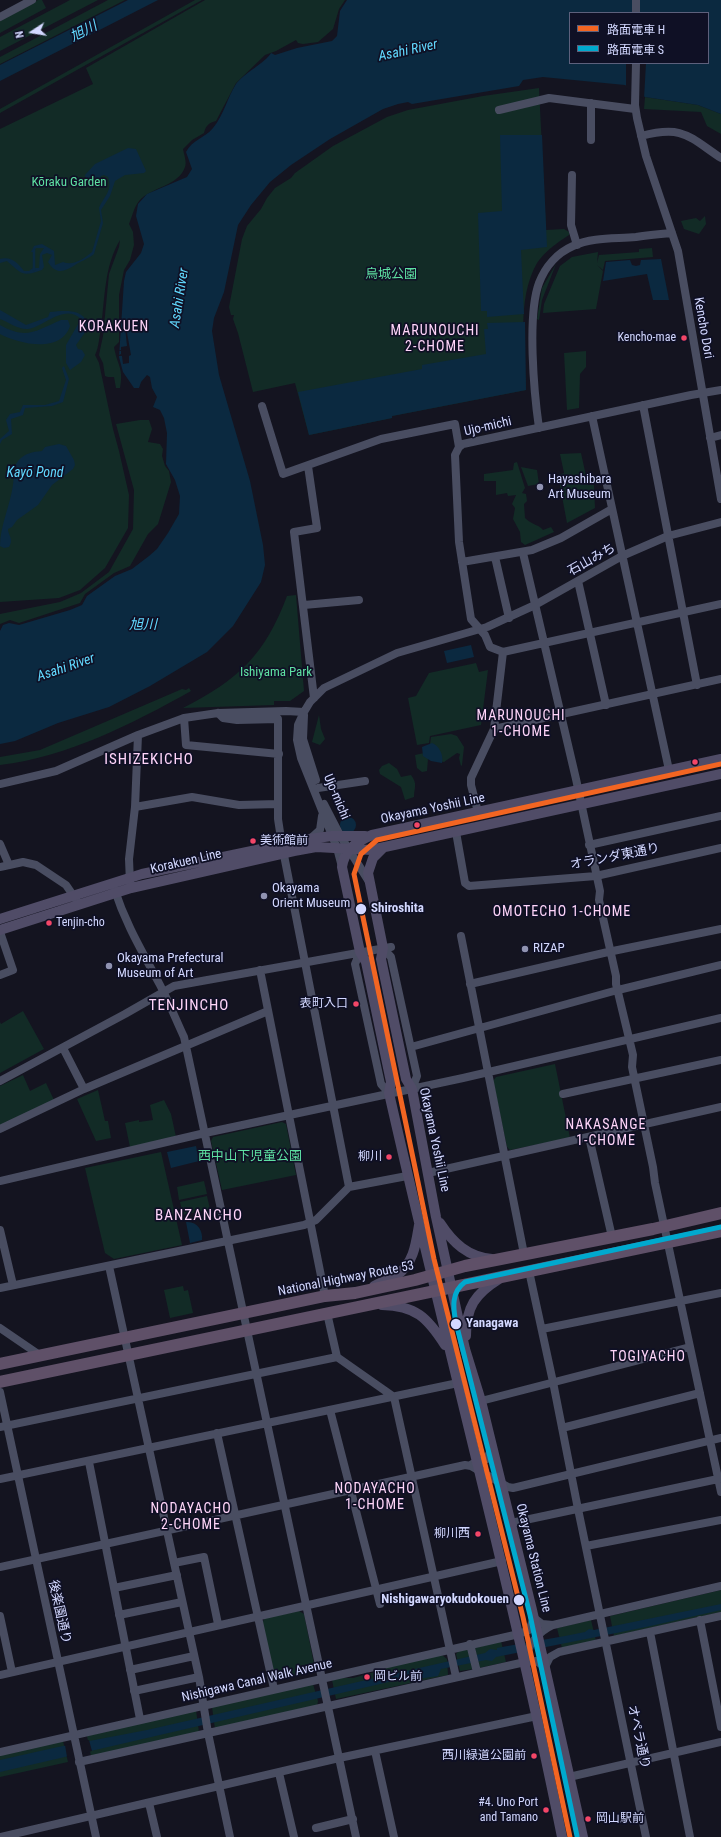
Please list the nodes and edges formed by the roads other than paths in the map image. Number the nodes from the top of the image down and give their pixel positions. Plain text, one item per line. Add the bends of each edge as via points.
1 (32, 0) edge
2 (636, 0) edge
3 (636, 12) edge
4 (0, 17) edge
5 (636, 64) edge
6 (591, 103) junction
7 (635, 107) junction
8 (499, 110) dead end
9 (640, 136) junction
10 (591, 140) dead end
11 (721, 158) edge
12 (572, 176) dead end
13 (672, 233) junction
14 (577, 245) junction
15 (721, 390) edge
16 (702, 394) junction
17 (643, 405) junction
18 (262, 406) dead end
19 (592, 416) junction
20 (539, 428) junction
21 (721, 435) edge
22 (710, 438) junction
23 (459, 447) junction
24 (308, 466) junction
25 (719, 480) edge
26 (721, 499) edge
27 (612, 509) junction
28 (721, 522) edge
29 (668, 536) junction
30 (523, 553) junction
31 (622, 556) junction
32 (495, 557) junction
33 (462, 562) junction
34 (578, 581) junction
35 (359, 600) dead end
36 (721, 604) edge
37 (304, 605) junction
38 (535, 605) junction
39 (682, 613) junction
40 (509, 618) junction
41 (637, 623) junction
42 (478, 629) junction
43 (590, 634) junction
44 (544, 644) junction
45 (503, 652) junction
46 (721, 679) edge
47 (697, 685) junction
48 (652, 695) junction
49 (314, 698) junction
50 (606, 705) junction
51 (304, 712) junction
52 (218, 713) junction
53 (561, 714) junction
54 (184, 718) junction
55 (494, 729) junction
56 (138, 734) junction
57 (279, 754) junction
58 (721, 759) edge
59 (669, 770) junction
60 (721, 774) edge
61 (365, 781) dead end
62 (0, 784) edge
63 (318, 788) junction
64 (578, 790) junction
65 (278, 804) junction
66 (581, 804) junction
67 (134, 807) junction
68 (322, 812) junction
69 (478, 812) junction
70 (721, 816) edge
71 (456, 832) junction
72 (372, 835) junction
73 (336, 836) junction
74 (309, 839) junction
75 (0, 844) edge
76 (589, 845) junction
77 (316, 847) junction
78 (337, 848) junction
79 (383, 848) junction
80 (721, 848) edge
81 (283, 849) junction
82 (349, 849) junction
83 (9, 865) junction
84 (0, 867) edge
85 (342, 867) junction
86 (596, 876) junction
87 (130, 877) junction
88 (369, 882) junction
89 (112, 883) junction
90 (131, 888) junction
91 (115, 893) junction
92 (74, 895) junction
93 (80, 905) junction
94 (0, 919) edge
95 (721, 928) edge
96 (0, 931) edge
97 (461, 936) dead end
98 (387, 947) junction
99 (360, 952) junction
100 (611, 952) junction
101 (304, 962) junction
102 (721, 965) edge
103 (260, 970) junction
104 (0, 975) edge
105 (470, 984) junction
106 (617, 991) junction
107 (163, 992) junction
108 (268, 1011) junction
109 (721, 1018) edge
110 (479, 1028) junction
111 (629, 1040) junction
112 (186, 1046) junction
113 (411, 1047) junction
114 (63, 1048) junction
115 (721, 1060) edge
116 (488, 1072) junction
117 (635, 1079) junction
118 (0, 1081) edge
119 (84, 1089) junction
120 (412, 1089) junction
121 (389, 1093) junction
122 (563, 1094) dead end
123 (333, 1105) junction
124 (721, 1107) edge
125 (288, 1115) junction
126 (644, 1124) junction
127 (0, 1129) edge
128 (205, 1133) junction
129 (589, 1137) junction
130 (504, 1155) junction
131 (428, 1173) junction
132 (407, 1176) junction
133 (0, 1181) edge
134 (349, 1187) junction
135 (721, 1213) edge
136 (436, 1217) junction
137 (419, 1222) junction
138 (311, 1223) junction
139 (664, 1226) junction
140 (0, 1230) edge
141 (721, 1231) edge
142 (612, 1237) junction
143 (228, 1242) junction
144 (668, 1242) junction
145 (524, 1254) junction
146 (500, 1259) junction
147 (109, 1266) junction
148 (448, 1271) junction
149 (529, 1271) junction
150 (432, 1275) junction
151 (504, 1276) junction
152 (13, 1286) junction
153 (452, 1287) junction
154 (0, 1288) edge
155 (435, 1290) junction
156 (365, 1291) junction
157 (721, 1293) edge
158 (325, 1296) junction
159 (680, 1300) junction
160 (368, 1305) junction
161 (244, 1313) junction
162 (327, 1314) junction
163 (0, 1328) edge
164 (542, 1329) junction
165 (247, 1330) junction
166 (125, 1339) junction
167 (690, 1346) junction
168 (465, 1349) junction
169 (449, 1352) junction
170 (41, 1356) junction
171 (129, 1356) junction
172 (337, 1357) junction
173 (0, 1364) edge
174 (256, 1373) junction
175 (0, 1382) edge
176 (553, 1382) junction
177 (458, 1383) junction
178 (0, 1392) edge
179 (700, 1394) junction
180 (394, 1396) junction
181 (138, 1399) junction
182 (481, 1401) junction
183 (330, 1410) junction
184 (268, 1424) junction
185 (3, 1426) edge
186 (562, 1428) junction
187 (217, 1434) junction
188 (721, 1438) edge
189 (710, 1440) junction
190 (492, 1447) junction
191 (149, 1448) junction
192 (89, 1462) junction
193 (477, 1466) junction
194 (571, 1474) junction
195 (18, 1476) junction
196 (412, 1477) junction
197 (0, 1479) edge
198 (718, 1479) junction
199 (501, 1483) junction
200 (350, 1491) junction
201 (721, 1492) edge
202 (285, 1505) junction
203 (578, 1509) junction
204 (236, 1516) junction
205 (721, 1520) edge
206 (511, 1522) junction
207 (167, 1530) junction
208 (106, 1544) junction
209 (586, 1546) junction
210 (36, 1558) junction
211 (502, 1561) junction
212 (174, 1563) junction
213 (0, 1567) edge
214 (177, 1575) junction
215 (433, 1576) junction
216 (721, 1586) edge
217 (114, 1588) junction
218 (376, 1589) junction
219 (182, 1602) junction
220 (306, 1604) junction
221 (380, 1604) dead end
222 (120, 1615) junction
223 (258, 1615) junction
224 (600, 1615) junction
225 (0, 1616) edge
226 (721, 1616) edge
227 (534, 1618) junction
228 (700, 1620) junction
229 (218, 1624) junction
230 (552, 1625) junction
231 (188, 1631) junction
232 (650, 1632) junction
233 (519, 1634) junction
234 (538, 1635) junction
235 (604, 1635) junction
236 (470, 1644) junction
237 (531, 1645) junction
238 (126, 1646) junction
239 (450, 1649) junction
240 (541, 1650) junction
241 (559, 1652) junction
242 (194, 1656) junction
243 (57, 1662) junction
244 (525, 1662) junction
245 (545, 1668) junction
246 (130, 1670) junction
247 (12, 1672) junction
248 (477, 1672) junction
249 (0, 1675) edge
250 (199, 1677) junction
251 (456, 1677) junction
252 (322, 1679) junction
253 (274, 1689) junction
254 (134, 1691) junction
255 (327, 1702) junction
256 (204, 1705) junction
257 (537, 1716) junction
258 (140, 1719) junction
259 (721, 1727) edge
260 (207, 1729) junction
261 (74, 1739) junction
262 (721, 1742) edge
263 (375, 1751) junction
264 (0, 1752) edge
265 (675, 1754) junction
266 (339, 1758) junction
267 (78, 1759) junction
268 (632, 1764) junction
269 (279, 1773) junction
270 (569, 1777) junction
271 (219, 1787) junction
272 (149, 1803) junction
273 (92, 1816) junction
274 (352, 1819) junction
275 (316, 1828) dead end
276 (37, 1833) edge
277 (1, 1837) edge
278 (96, 1837) edge
279 (157, 1837) edge
280 (230, 1837) edge
281 (294, 1837) edge
282 (356, 1837) edge
283 (394, 1837) edge
284 (562, 1837) edge
285 (583, 1837) edge
286 (646, 1837) edge
287 (690, 1837) edge

1 - 4 street
2 - 3 street
5 - 7 street, Kencho Dori
6 - 7 street
6 - 8 street via 549,98
6 - 10 street
7 - 9 street, Kencho Dori
9 - 11 street via 676,131 686,134
9 - 13 street, Kencho Dori
12 - 14 street via 571,225
13 - 14 street via 597,240
13 - 16 street, Kencho Dori via 678,251
14 - 20 street via 563,252 551,263 542,276 537,293 534,344
15 - 16 street, Ujo-michi
16 - 17 street, Ujo-michi
16 - 22 street, Kencho Dori
17 - 19 street, Ujo-michi
17 - 29 street
18 - 24 street via 283,474
19 - 20 street, Ujo-michi
19 - 27 street
20 - 23 street, Ujo-michi
21 - 22 street
22 - 25 street, Kencho Dori
23 - 24 street via 455,424 381,439
23 - 33 street, Ujo-michi via 455,455
24 - 37 street via 317,528 294,532
25 - 26 street, Kencho Dori
27 - 30 street via 561,538
27 - 31 street
28 - 29 street, 石山みち
29 - 31 street, 石山みち
29 - 39 street
30 - 32 street
30 - 38 street
31 - 34 street, 石山みち
31 - 41 street
32 - 33 street
32 - 40 street
33 - 42 street, Ujo-michi via 471,619
34 - 38 street, 石山みち
34 - 43 street
35 - 37 street
36 - 39 street
37 - 49 street
38 - 40 street, 石山みち
38 - 44 street
39 - 41 street
39 - 47 street
40 - 42 street, 石山みち
41 - 43 street
41 - 48 street
42 - 45 street via 485,635 490,647
42 - 49 street, Ujo-michi via 397,653 331,684
43 - 44 street
43 - 50 street
44 - 45 street
44 - 53 street
45 - 55 street
46 - 47 street
47 - 48 street
48 - 50 street
48 - 59 street
49 - 51 street, Ujo-michi
50 - 53 street
51 - 52 street
51 - 63 street, Ujo-michi via 303,739
51 - 68 street, Ujo-michi via 298,725 297,740 301,758
52 - 54 street
52 - 57 street via 223,718 236,720 278,720
53 - 55 street
53 - 64 street
54 - 56 street
54 - 57 street via 186,745
55 - 69 street via 472,778 471,785
56 - 62 street via 56,771
56 - 67 street
57 - 65 street
58 - 59 main road, Okayama Yoshii Line
59 - 64 main road, Okayama Yoshii Line
60 - 66 main road, Okayama Yoshii Line
61 - 63 street
63 - 73 street, Ujo-michi
64 - 66 street
64 - 69 main road, Okayama Yoshii Line
65 - 67 street via 239,805 192,797
65 - 81 street
66 - 71 main road, Okayama Yoshii Line
66 - 76 street
67 - 87 street via 129,859
68 - 73 street, Ujo-michi
68 - 74 street via 320,830
69 - 72 main road, Okayama Yoshii Line
70 - 76 street
71 - 79 main road, Okayama Yoshii Line
71 - 86 street, オランダ東通り via 468,885
72 - 73 main road, Korakuen Line
72 - 82 main road, Okayama Yoshii Line
73 - 74 main road, Korakuen Line
73 - 77 street
73 - 78 street, Ujo-michi
73 - 82 street, Ujo-michi
74 - 81 main road, Korakuen Line
75 - 83 street
76 - 86 street
77 - 78 main road, Korakuen Line
77 - 81 main road, Korakuen Line
78 - 82 main road, Korakuen Line
78 - 85 street, Ujo-michi
79 - 82 main road, Korakuen Line
79 - 88 main road, Okayama Yoshii Line via 370,865
80 - 86 street, オランダ東通り
81 - 87 main road, Korakuen Line
81 - 90 main road, Korakuen Line
81 - 101 street
82 - 85 main road
82 - 88 street, Ujo-michi
83 - 84 street
83 - 92 street via 23,862 36,865 66,885
85 - 99 main road
86 - 100 street
87 - 89 main road, Korakuen Line
87 - 90 street
88 - 98 main road, Okayama Yoshii Line
89 - 91 street
89 - 92 main road, Korakuen Line
90 - 91 main road, Korakuen Line
91 - 93 main road, Korakuen Line
91 - 107 street via 136,944
92 - 93 street
92 - 94 main road, Korakuen Line
93 - 96 main road, Korakuen Line
95 - 100 street
96 - 104 street via 13,970
97 - 105 street
98 - 99 street
98 - 113 street
98 - 120 main road, Okayama Yoshii Line via 381,959 406,1078
99 - 101 street
99 - 121 main road via 369,974 391,1082
100 - 105 street
100 - 106 street
101 - 103 street
101 - 123 street
102 - 106 street
103 - 107 street via 174,986
103 - 108 street
105 - 110 street
106 - 110 street
106 - 111 street
107 - 112 street
107 - 114 street
108 - 112 street
108 - 125 street
109 - 111 street
110 - 113 street
110 - 116 street
111 - 116 street
111 - 117 street
112 - 119 street
112 - 128 street
113 - 120 street via 416,1076
114 - 118 street
114 - 119 street
115 - 117 street
116 - 120 street
116 - 130 street
117 - 122 street
117 - 126 street
119 - 127 street
120 - 121 street
120 - 131 main road, Okayama Yoshii Line
121 - 123 street
121 - 132 main road
123 - 125 street
123 - 134 street
124 - 126 street
125 - 128 street
125 - 138 street
126 - 129 street
126 - 139 street
128 - 133 street
128 - 143 street
129 - 130 street
129 - 142 street
130 - 131 street
130 - 145 street
131 - 136 main road, Okayama Yoshii Line
132 - 134 street
132 - 137 main road
134 - 138 street
135 - 139 highway, National Highway Route 53
136 - 146 main road via 451,1239 464,1250 482,1258
136 - 148 main road, Okayama Yoshii Line
137 - 150 main road
137 - 156 main road via 415,1248 404,1268
138 - 143 street
138 - 158 street
139 - 142 highway, National Highway Route 53
139 - 144 street
140 - 152 street
141 - 144 highway
142 - 145 highway, National Highway Route 53
143 - 147 street
143 - 161 street
144 - 149 highway
144 - 159 street
145 - 146 highway, National Highway Route 53
146 - 148 highway, National Highway Route 53
147 - 152 street
147 - 166 street
148 - 150 highway, National Highway Route 53
148 - 153 main road, Okayama Yoshii Line
149 - 151 highway
149 - 164 street, オペラ通り
150 - 155 main road
150 - 156 highway, National Highway Route 53
151 - 153 highway
151 - 168 main road via 478,1294 473,1302 468,1313
152 - 154 street
153 - 155 highway
153 - 168 main road, Okayama Station Line
155 - 160 highway
155 - 169 main road
156 - 158 highway, National Highway Route 53
157 - 159 street
158 - 161 highway, National Highway Route 53
159 - 164 street
159 - 167 street
160 - 162 highway
160 - 169 main road via 406,1307 420,1314 433,1327
161 - 165 street
161 - 166 highway, National Highway Route 53
162 - 165 highway
162 - 172 street
163 - 170 street
164 - 176 street, オペラ通り
165 - 171 highway
165 - 174 street
166 - 170 highway, National Highway Route 53
166 - 171 street
167 - 176 street
167 - 179 street
168 - 182 main road, Okayama Station Line
169 - 177 main road
170 - 173 highway, National Highway Route 53
171 - 175 highway
171 - 181 street
172 - 174 street
172 - 180 street
174 - 181 street
174 - 184 street
176 - 182 street
176 - 186 street, オペラ通り
177 - 180 street
177 - 193 main road
178 - 185 street, 後楽園通り
179 - 186 street
179 - 189 street
180 - 183 street
180 - 196 street
181 - 185 street
181 - 191 street
182 - 190 main road, Okayama Station Line
183 - 184 street
183 - 200 street
184 - 187 street
184 - 202 street
185 - 195 street, 後楽園通り
186 - 194 street, オペラ通り
187 - 191 street
187 - 204 street
188 - 189 street
189 - 194 street
189 - 198 street
190 - 193 street via 487,1459
190 - 199 main road, Okayama Station Line
191 - 192 street
191 - 207 street
192 - 195 street
192 - 208 street
193 - 196 street via 465,1465
193 - 199 street
193 - 211 main road
194 - 199 street via 513,1488
194 - 203 street, オペラ通り
195 - 197 street
195 - 210 street, 後楽園通り
196 - 200 street
196 - 215 street
198 - 201 street
198 - 203 street
199 - 206 main road, Okayama Station Line
200 - 202 street
200 - 218 street
202 - 204 street
202 - 220 street
203 - 206 street
203 - 209 street, オペラ通り
204 - 207 street
204 - 223 street
205 - 209 street
206 - 227 main road, Okayama Station Line
207 - 208 street
207 - 212 street
208 - 210 street
208 - 217 street
209 - 224 street, オペラ通り
210 - 213 street
210 - 243 street, 後楽園通り
211 - 215 street
211 - 233 main road
212 - 214 street
212 - 229 street via 204,1557
214 - 217 street
214 - 219 street
215 - 218 street
215 - 239 street
216 - 224 street
217 - 222 street
218 - 220 street
218 - 221 street
219 - 222 street
219 - 231 street
220 - 223 street
220 - 252 street
222 - 238 street
223 - 229 street
223 - 253 street
224 - 230 street
224 - 235 street, オペラ通り
225 - 247 street
226 - 228 street
227 - 230 street via 542,1624
227 - 233 street via 529,1630
227 - 234 main road, Okayama Station Line
228 - 232 street
228 - 259 street
229 - 231 street
230 - 234 street
231 - 238 street
231 - 242 street
232 - 235 street
232 - 265 street
233 - 236 street, Nishigawa Canal Walk Avenue
233 - 237 street
233 - 244 main road
234 - 237 street
234 - 240 main road, Okayama Station Line
235 - 241 street
235 - 268 street, オペラ通り
236 - 239 street, Nishigawa Canal Walk Avenue
236 - 248 street
237 - 240 street
237 - 244 street
238 - 243 street
238 - 246 street
239 - 251 street
239 - 252 street, Nishigawa Canal Walk Avenue
240 - 241 street
240 - 245 main road, Okayama Station Line
241 - 245 street via 550,1657
242 - 246 street
242 - 250 street
243 - 247 street
243 - 261 street, 後楽園通り
244 - 245 street via 536,1661
244 - 248 street
244 - 257 main road
245 - 270 main road, Okayama Station Line
246 - 254 street
247 - 249 street
248 - 251 street
250 - 254 street
250 - 256 street
251 - 255 street
252 - 253 street, Nishigawa Canal Walk Avenue
252 - 255 street
253 - 256 street, Nishigawa Canal Walk Avenue
254 - 258 street
255 - 260 street
255 - 266 street
256 - 258 street, Nishigawa Canal Walk Avenue
256 - 260 street
257 - 263 street
257 - 284 main road
258 - 261 street, Nishigawa Canal Walk Avenue
260 - 267 street
260 - 271 street
261 - 264 street, Nishigawa Canal Walk Avenue
261 - 267 street, 後楽園通り
262 - 265 street
263 - 266 street
263 - 283 street
265 - 268 street
265 - 287 street
266 - 269 street
266 - 274 street
267 - 273 street, 後楽園通り
268 - 270 street
268 - 286 street, オペラ通り
269 - 271 street
269 - 281 street
270 - 285 main road, Okayama Station Line
271 - 272 street
271 - 280 street
272 - 273 street
272 - 279 street
273 - 276 street
273 - 278 street, 後楽園通り
274 - 275 street
274 - 282 street
276 - 277 street

